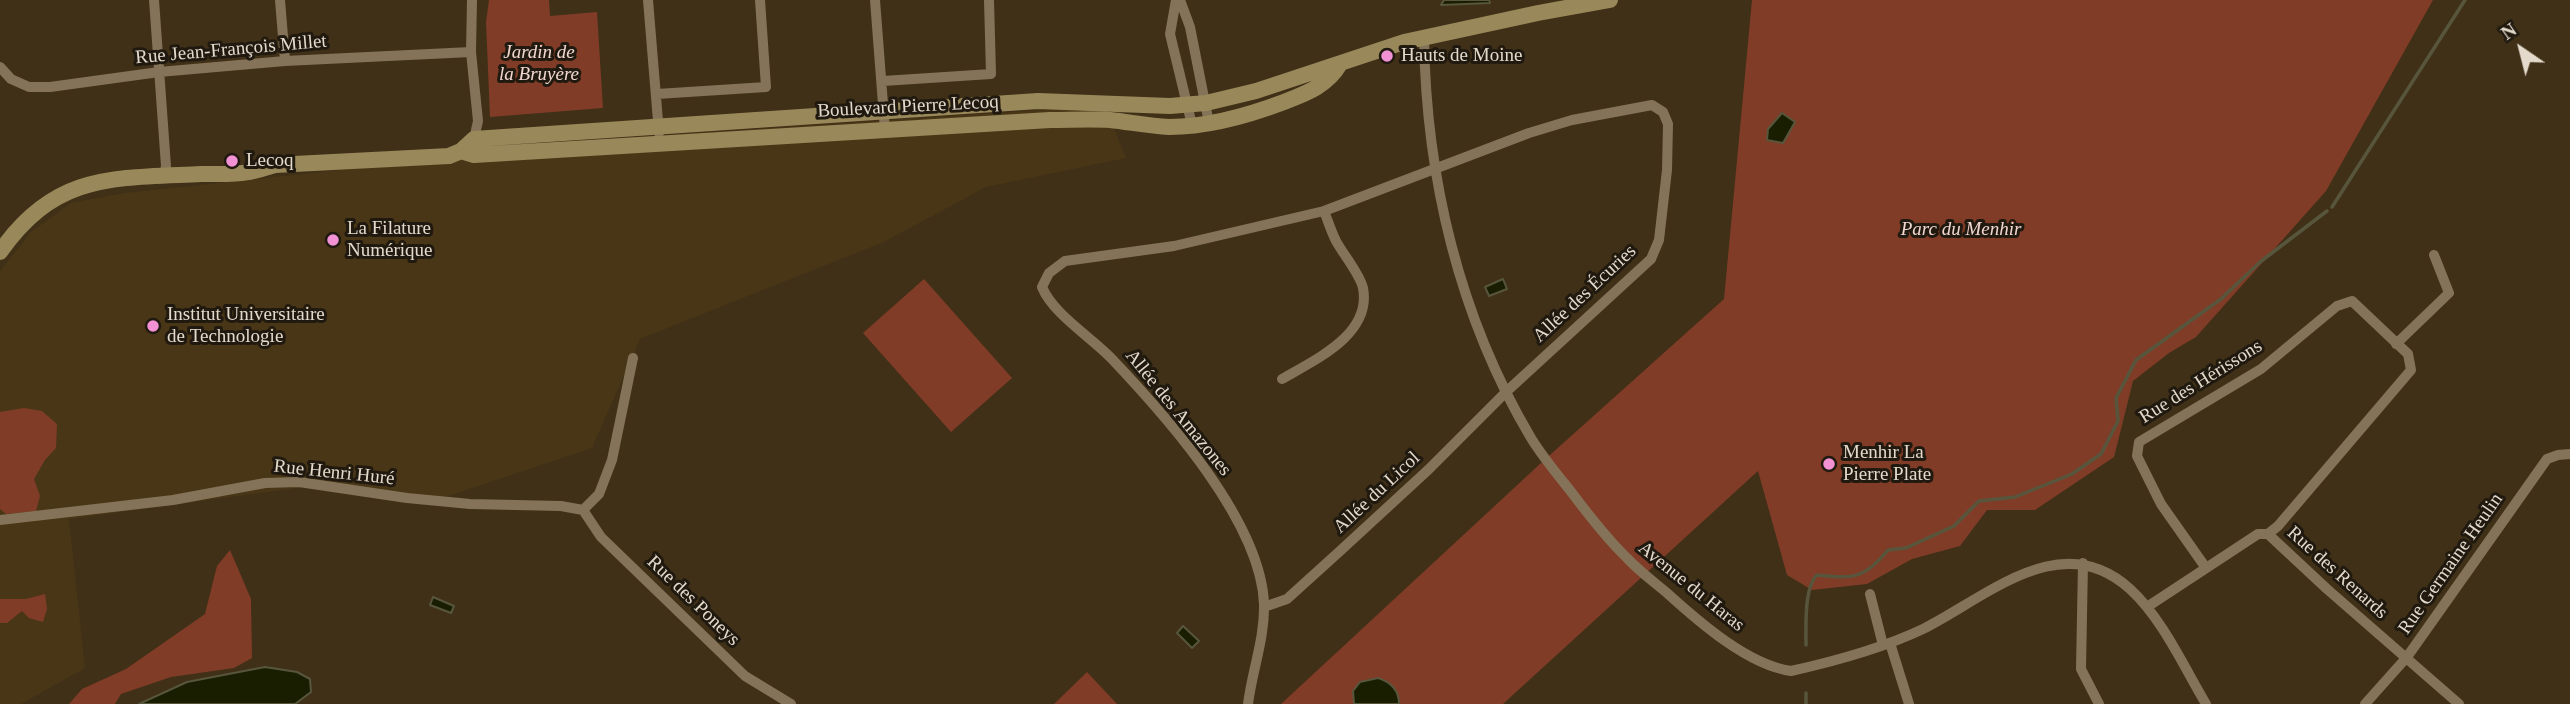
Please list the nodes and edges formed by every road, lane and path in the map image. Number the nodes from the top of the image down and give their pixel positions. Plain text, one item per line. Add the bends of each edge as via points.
1 (154, 0) edge
2 (280, 0) edge
3 (472, 0) edge
4 (648, 0) edge
5 (760, 0) edge
6 (875, 0) edge
7 (989, 0) edge
8 (1178, 0) edge
9 (1610, 0) edge
10 (1587, 2) edge
11 (1424, 37) junction
12 (471, 52) junction
13 (285, 61) junction
14 (1340, 64) junction
15 (0, 67) edge
16 (159, 72) junction
17 (883, 81) junction
18 (657, 94) junction
19 (1206, 103) junction
20 (1187, 105) junction
21 (883, 111) junction
22 (1209, 123) junction
23 (1192, 125) junction
24 (658, 126) junction
25 (884, 130) junction
26 (474, 138) junction
27 (660, 144) junction
28 (461, 151) junction
29 (1436, 168) junction
30 (164, 176) junction
31 (1324, 211) junction
32 (0, 252) edge
33 (2434, 255) dead end
34 (2396, 344) junction
35 (633, 358) dead end
36 (1282, 379) dead end
37 (1506, 392) junction
38 (2570, 454) edge
39 (583, 510) junction
40 (0, 520) edge
41 (2268, 534) junction
42 (2083, 563) junction
43 (2206, 568) junction
44 (1870, 594) dead end
45 (1264, 607) junction
46 (2147, 607) junction
47 (1886, 644) junction
48 (2407, 657) junction
49 (791, 704) edge
50 (1248, 704) edge
51 (1909, 704) edge
52 (2099, 704) edge
53 (2206, 704) edge
54 (2365, 704) edge
55 (2459, 704) edge

1 - 16 street
2 - 13 street
3 - 12 street
4 - 18 street
5 - 18 street via 766,88
6 - 17 street
7 - 17 street via 991,74
8 - 19 street via 1189,27
8 - 20 street via 1170,34
9 - 10 street, Boulevard Pierre Lecoq
10 - 11 street, Boulevard Pierre Lecoq
11 - 14 street, Boulevard Pierre Lecoq
11 - 29 street, Avenue du Haras
12 - 13 street, Rue Jean-François Millet
12 - 26 street via 478,121
13 - 16 street, Rue Jean-François Millet
14 - 19 street, Boulevard Pierre Lecoq
14 - 22 street, Boulevard Pierre Lecoq via 1334,75 1307,93 1246,116
15 - 16 street, Rue Jean-François Millet via 11,79 50,87
16 - 30 street
17 - 21 street
18 - 24 street
19 - 20 street, Boulevard Pierre Lecoq
19 - 22 street
20 - 21 street, Boulevard Pierre Lecoq via 1038,101
20 - 23 street
21 - 24 street, Boulevard Pierre Lecoq
21 - 25 street
22 - 23 street, Boulevard Pierre Lecoq
23 - 25 street, Boulevard Pierre Lecoq via 1051,120
24 - 26 street, Boulevard Pierre Lecoq
24 - 27 street
25 - 27 street, Boulevard Pierre Lecoq
26 - 28 street
27 - 28 street, Boulevard Pierre Lecoq via 474,155
28 - 30 street, Boulevard Pierre Lecoq via 449,156
29 - 31 street, Allée des Amazones
29 - 37 street, Avenue du Haras via 1457,267
29 - 37 street, Allée des Écuries via 1529,133 1609,112 1652,105 1663,111 1668,124 1659,240 1651,259
30 - 32 street, Boulevard Pierre Lecoq via 117,178 69,190 33,213
31 - 36 street via 1363,288 1360,315 1331,349
31 - 45 street, Allée des Amazones via 1174,246 1065,261 1049,273 1042,287 1047,299 1147,398 1231,509 1255,556
33 - 34 street via 2449,293
34 - 41 street, Rue des Hérissons via 2408,354 2411,370
34 - 43 street, Rue des Hérissons via 2352,301 2337,306 2261,369 2139,442 2137,456 2161,504
35 - 39 street via 612,460 598,494
37 - 45 street, Allée du Licol via 1287,599
37 - 47 street, Avenue du Haras via 1533,440 1610,539 1680,605 1722,637 1775,669 1791,671
38 - 48 street, Rue Germaine Heulin via 2547,459
39 - 40 street, Rue Henri Huré via 457,502 299,482
39 - 49 street, Rue des Poneys via 601,537 745,676
41 - 43 street, Rue des Renards via 2258,534
41 - 48 street, Rue des Renards
42 - 46 street, Avenue du Haras via 2109,574
42 - 47 street, Avenue du Haras via 2051,564 2021,574
42 - 52 street via 2081,669
43 - 46 street, Rue des Renards
44 - 47 street
45 - 50 street, Allée des Amazones
46 - 53 street, Avenue du Haras
47 - 51 street
48 - 54 street, Rue Germaine Heulin
48 - 55 street, Rue des Renards

